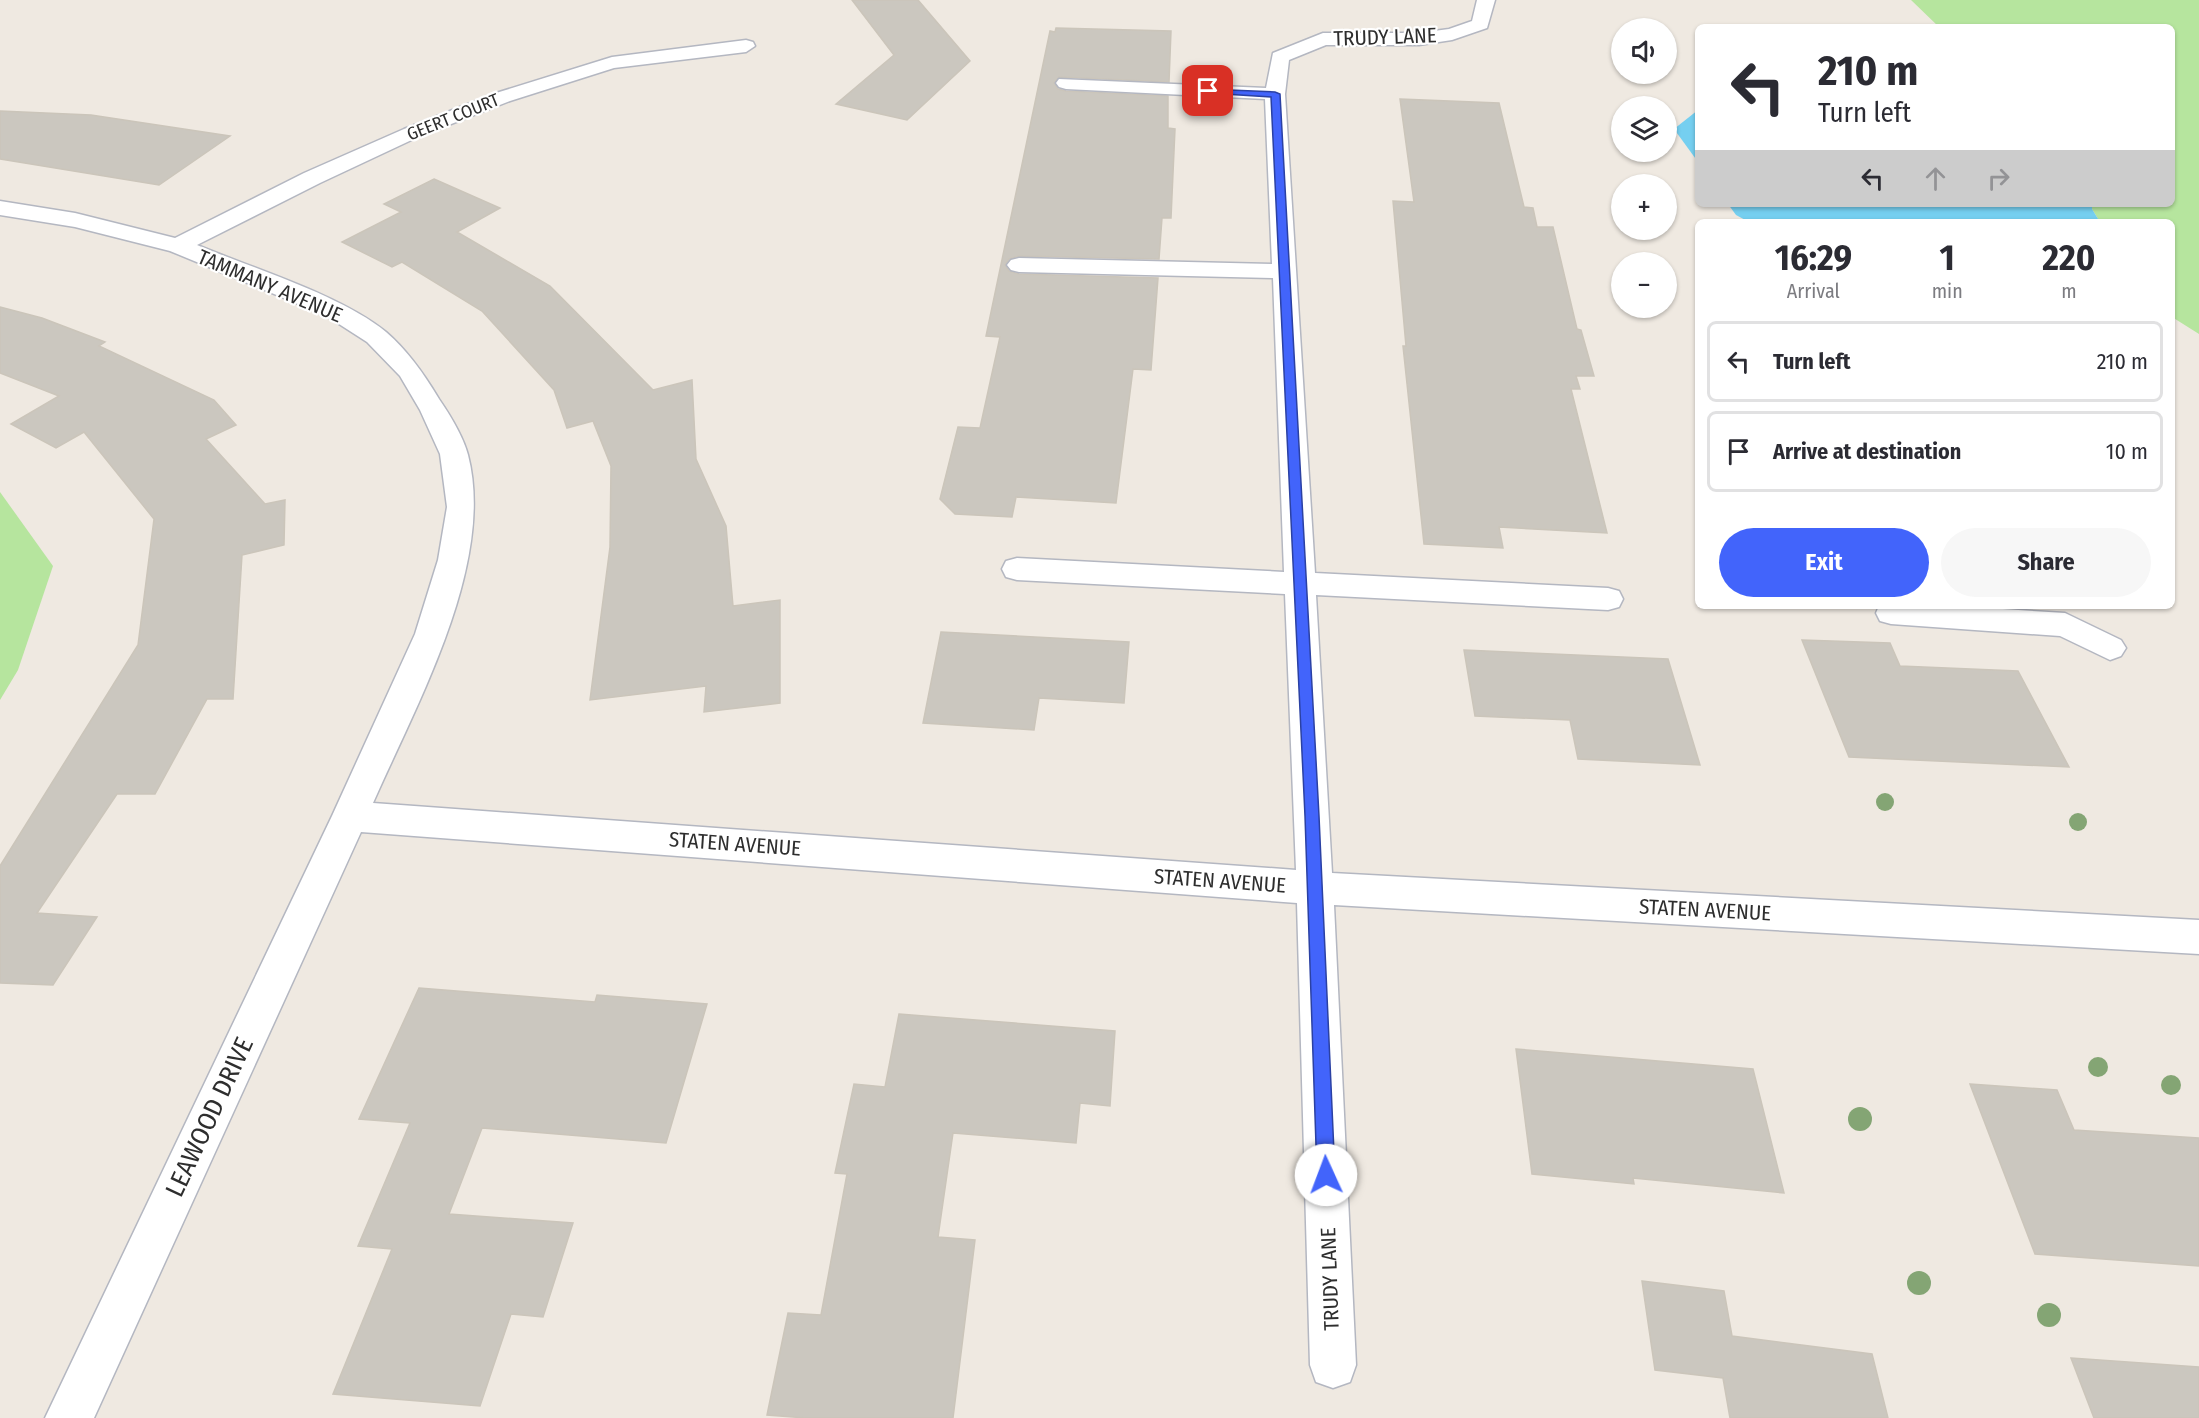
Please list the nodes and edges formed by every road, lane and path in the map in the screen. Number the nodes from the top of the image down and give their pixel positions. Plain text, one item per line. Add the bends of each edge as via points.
1 (1486, 0) edge
2 (747, 46) dead end
3 (1066, 83) dead end
4 (1275, 94) junction
5 (0, 208) edge
6 (178, 246) junction
7 (1019, 265) dead end
8 (1285, 271) junction
9 (1017, 569) dead end
10 (1300, 584) junction
11 (1608, 599) dead end
12 (1891, 613) dead end
13 (2110, 648) dead end
14 (350, 816) junction
15 (1315, 888) junction
16 (2199, 938) edge
17 (1333, 1365) dead end
18 (69, 1418) edge

1 - 4 street, TRUDY LANE via 1480,24 1452,34 1419,39 1323,39 1280,57
2 - 6 street, GEERT COURT via 612,63 503,97 312,178
3 - 4 street
4 - 8 street, TRUDY LANE
5 - 6 street, TAMMANY AVENUE via 75,220
6 - 14 street, TAMMANY AVENUE via 334,310 376,337 410,372 454,454 461,507 450,571 431,634
7 - 8 street
8 - 10 street, TRUDY LANE
9 - 10 street
10 - 11 street
10 - 15 street, TRUDY LANE
12 - 13 street via 2065,625
14 - 15 street, STATEN AVENUE
14 - 18 street, LEAWOOD DRIVE
15 - 16 street, STATEN AVENUE
15 - 17 street, TRUDY LANE

